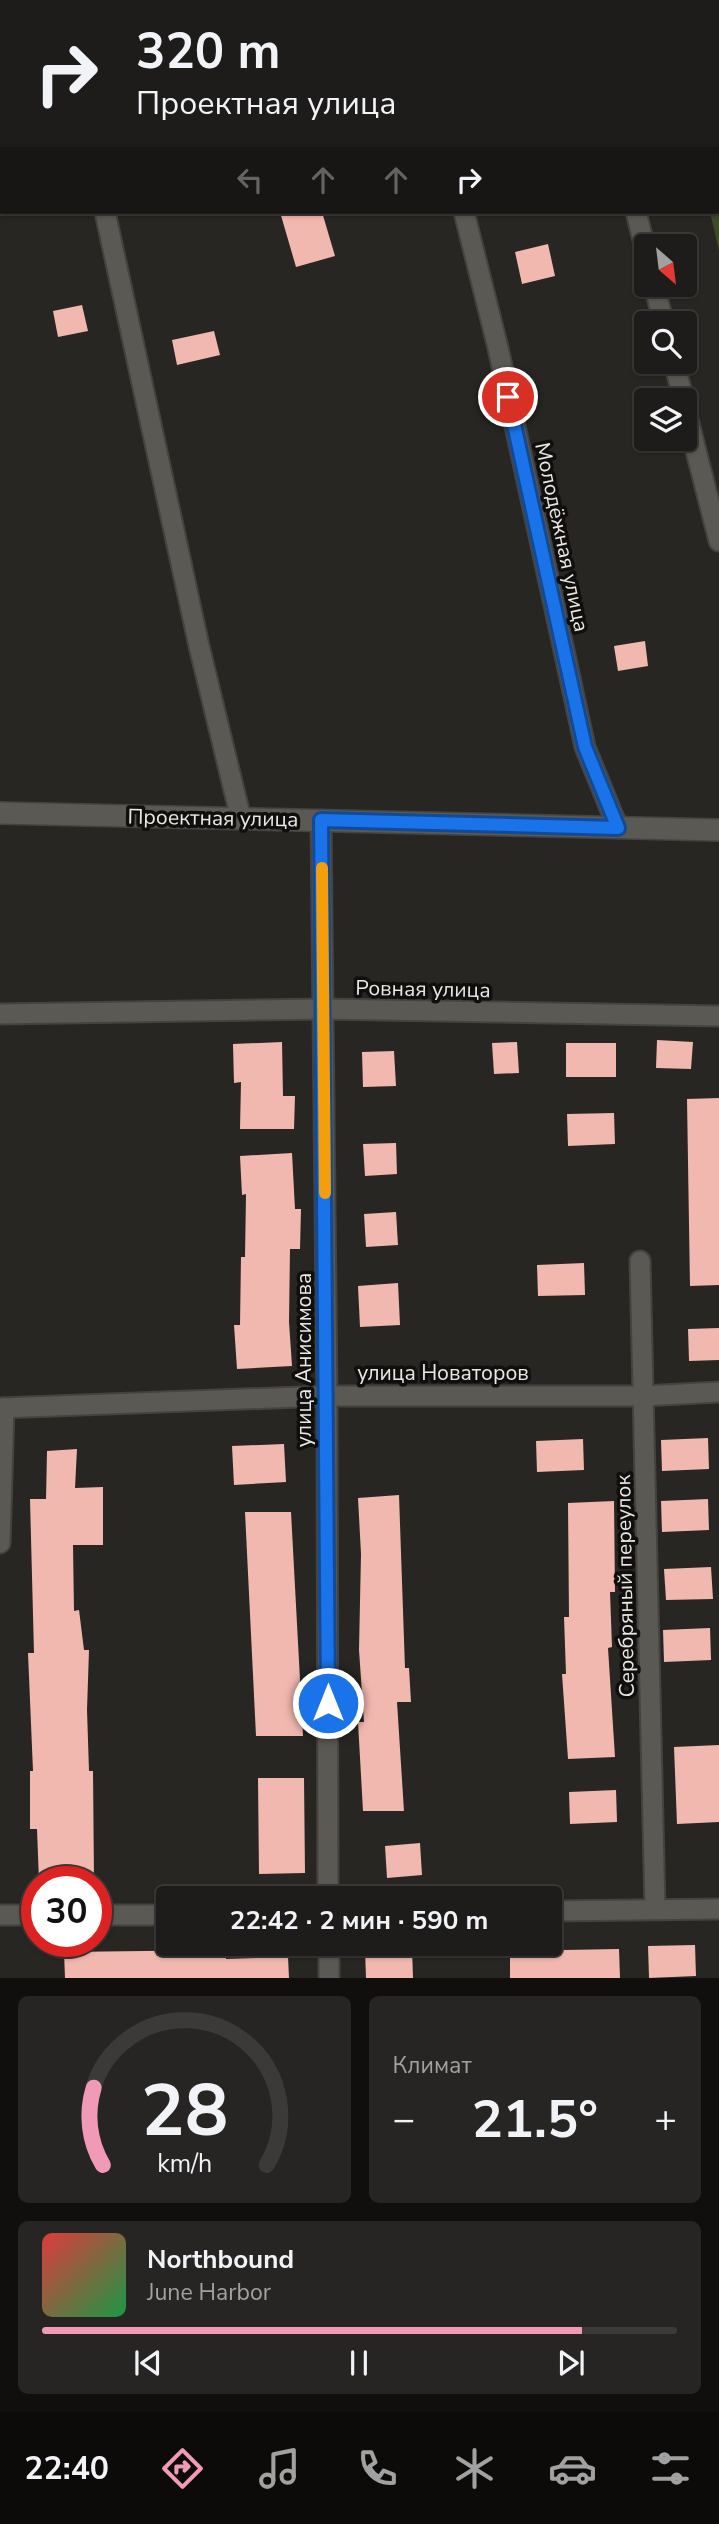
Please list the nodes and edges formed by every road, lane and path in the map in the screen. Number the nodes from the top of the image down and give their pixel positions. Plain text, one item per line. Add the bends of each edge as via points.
1 (105, 214) edge
2 (464, 214) edge
3 (636, 214) edge
4 (642, 234) edge
5 (696, 451) edge
6 (719, 541) edge
7 (0, 813) edge
8 (241, 818) junction
9 (321, 820) junction
10 (618, 828) junction
11 (719, 830) edge
12 (324, 1009) junction
13 (0, 1014) edge
14 (719, 1016) edge
15 (640, 1261) dead end
16 (719, 1392) edge
17 (327, 1396) junction
18 (643, 1396) junction
19 (2, 1408) edge
20 (0, 1543) edge
21 (328, 1886) edge
22 (655, 1909) junction
23 (719, 1909) edge
24 (562, 1911) edge
25 (0, 1915) edge
26 (21, 1915) edge
27 (112, 1915) edge
28 (156, 1915) edge
29 (329, 1956) edge
30 (329, 1978) edge

1 - 8 street
2 - 10 street, Молодёжная улица via 585,747
3 - 4 street
5 - 6 street
7 - 8 street, Проектная улица
8 - 9 street, Проектная улица
9 - 10 street, Проектная улица
9 - 12 street, улица Анисимова
10 - 11 street, Проектная улица
12 - 13 street, Ровная улица
12 - 14 street, Ровная улица
12 - 17 street, улица Анисимова
15 - 18 street, Серебряный переулок
16 - 18 street, улица Новаторов
17 - 18 street, улица Новаторов
17 - 19 street, улица Новаторов
17 - 21 street, улица Анисимова
18 - 22 street, Серебряный переулок
19 - 20 street
22 - 23 street
22 - 24 street
25 - 26 street
27 - 28 street
29 - 30 street

